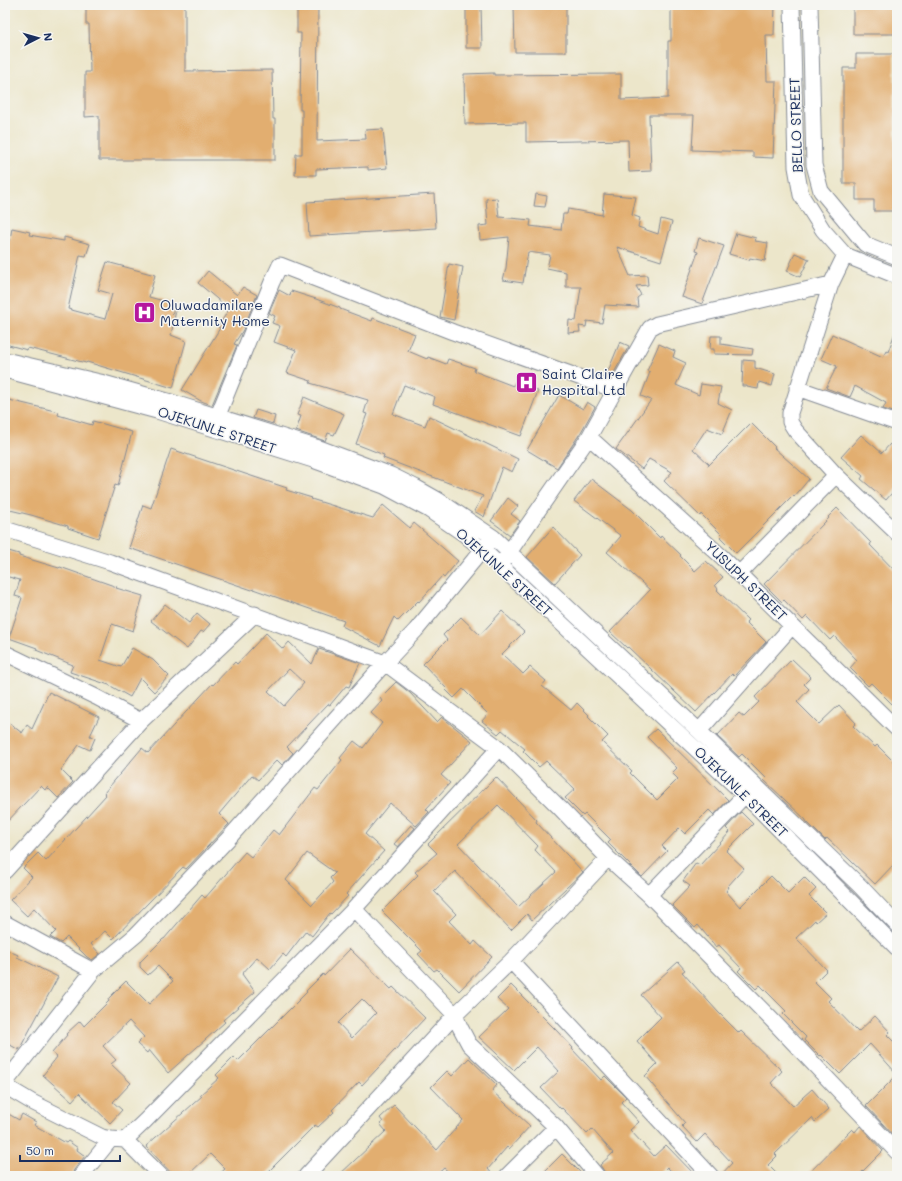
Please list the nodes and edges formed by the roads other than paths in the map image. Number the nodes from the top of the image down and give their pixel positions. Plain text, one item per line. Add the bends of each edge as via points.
1 (792, 5) edge
2 (810, 5) edge
3 (845, 255) junction
4 (897, 257) edge
5 (897, 276) edge
6 (832, 284) junction
7 (5, 360) edge
8 (5, 370) edge
9 (797, 388) junction
10 (616, 390) junction
11 (215, 422) junction
12 (897, 423) edge
13 (589, 437) junction
14 (836, 475) junction
15 (5, 529) edge
16 (897, 533) edge
17 (493, 537) junction
18 (482, 549) junction
19 (509, 553) junction
20 (500, 565) junction
21 (739, 574) junction
22 (255, 614) junction
23 (792, 626) junction
24 (5, 653) edge
25 (385, 663) junction
26 (140, 721) junction
27 (897, 729) edge
28 (699, 731) junction
29 (499, 748) junction
30 (745, 795) junction
31 (608, 858) junction
32 (5, 871) edge
33 (649, 895) junction
34 (354, 910) junction
35 (5, 923) edge
36 (897, 925) edge
37 (897, 948) edge
38 (511, 961) junction
39 (93, 971) junction
40 (455, 1015) junction
41 (5, 1085) edge
42 (556, 1127) junction
43 (118, 1139) junction
44 (897, 1152) edge
45 (81, 1176) edge
46 (161, 1176) edge
47 (306, 1176) edge
48 (507, 1176) edge
49 (597, 1176) edge
50 (711, 1176) edge

1 - 3 street, BELLO STREET via 796,167 801,195 823,230
2 - 4 street, BELLO STREET via 814,165 821,191 866,244
3 - 5 street
3 - 6 street
6 - 9 street
6 - 10 street via 657,324 650,328
7 - 11 street, OJEKUNLE STREET via 100,382
8 - 11 street, OJEKUNLE STREET via 157,411
9 - 12 street
9 - 14 street via 790,422
10 - 11 street via 453,332 280,265
10 - 13 street
11 - 17 street, OJEKUNLE STREET via 322,449 391,475 438,500
11 - 18 street, OJEKUNLE STREET via 384,486 429,510
13 - 19 street
13 - 21 street, YUSUPH STREET
14 - 16 street
14 - 21 street
15 - 22 street via 110,562
17 - 18 street
17 - 19 street, OJEKUNLE STREET
18 - 20 street, OJEKUNLE STREET
18 - 25 street via 416,630
19 - 20 street
19 - 28 street, OJEKUNLE STREET
20 - 30 street, OJEKUNLE STREET
21 - 23 street, YUSUPH STREET
22 - 25 street
22 - 26 street
23 - 27 street, YUSUPH STREET
23 - 28 street
24 - 26 street
25 - 29 street
25 - 39 street via 228,838 136,935
26 - 32 street
28 - 36 street, OJEKUNLE STREET
29 - 31 street
29 - 34 street
30 - 33 street
30 - 37 street, OJEKUNLE STREET
31 - 33 street
31 - 38 street
33 - 44 street
34 - 40 street
34 - 43 street via 151,1116
35 - 39 street
38 - 40 street
38 - 50 street
39 - 41 street
40 - 42 street via 469,1044
40 - 47 street
41 - 43 street via 39,1106 102,1137
42 - 48 street
42 - 49 street
43 - 45 street
43 - 46 street

